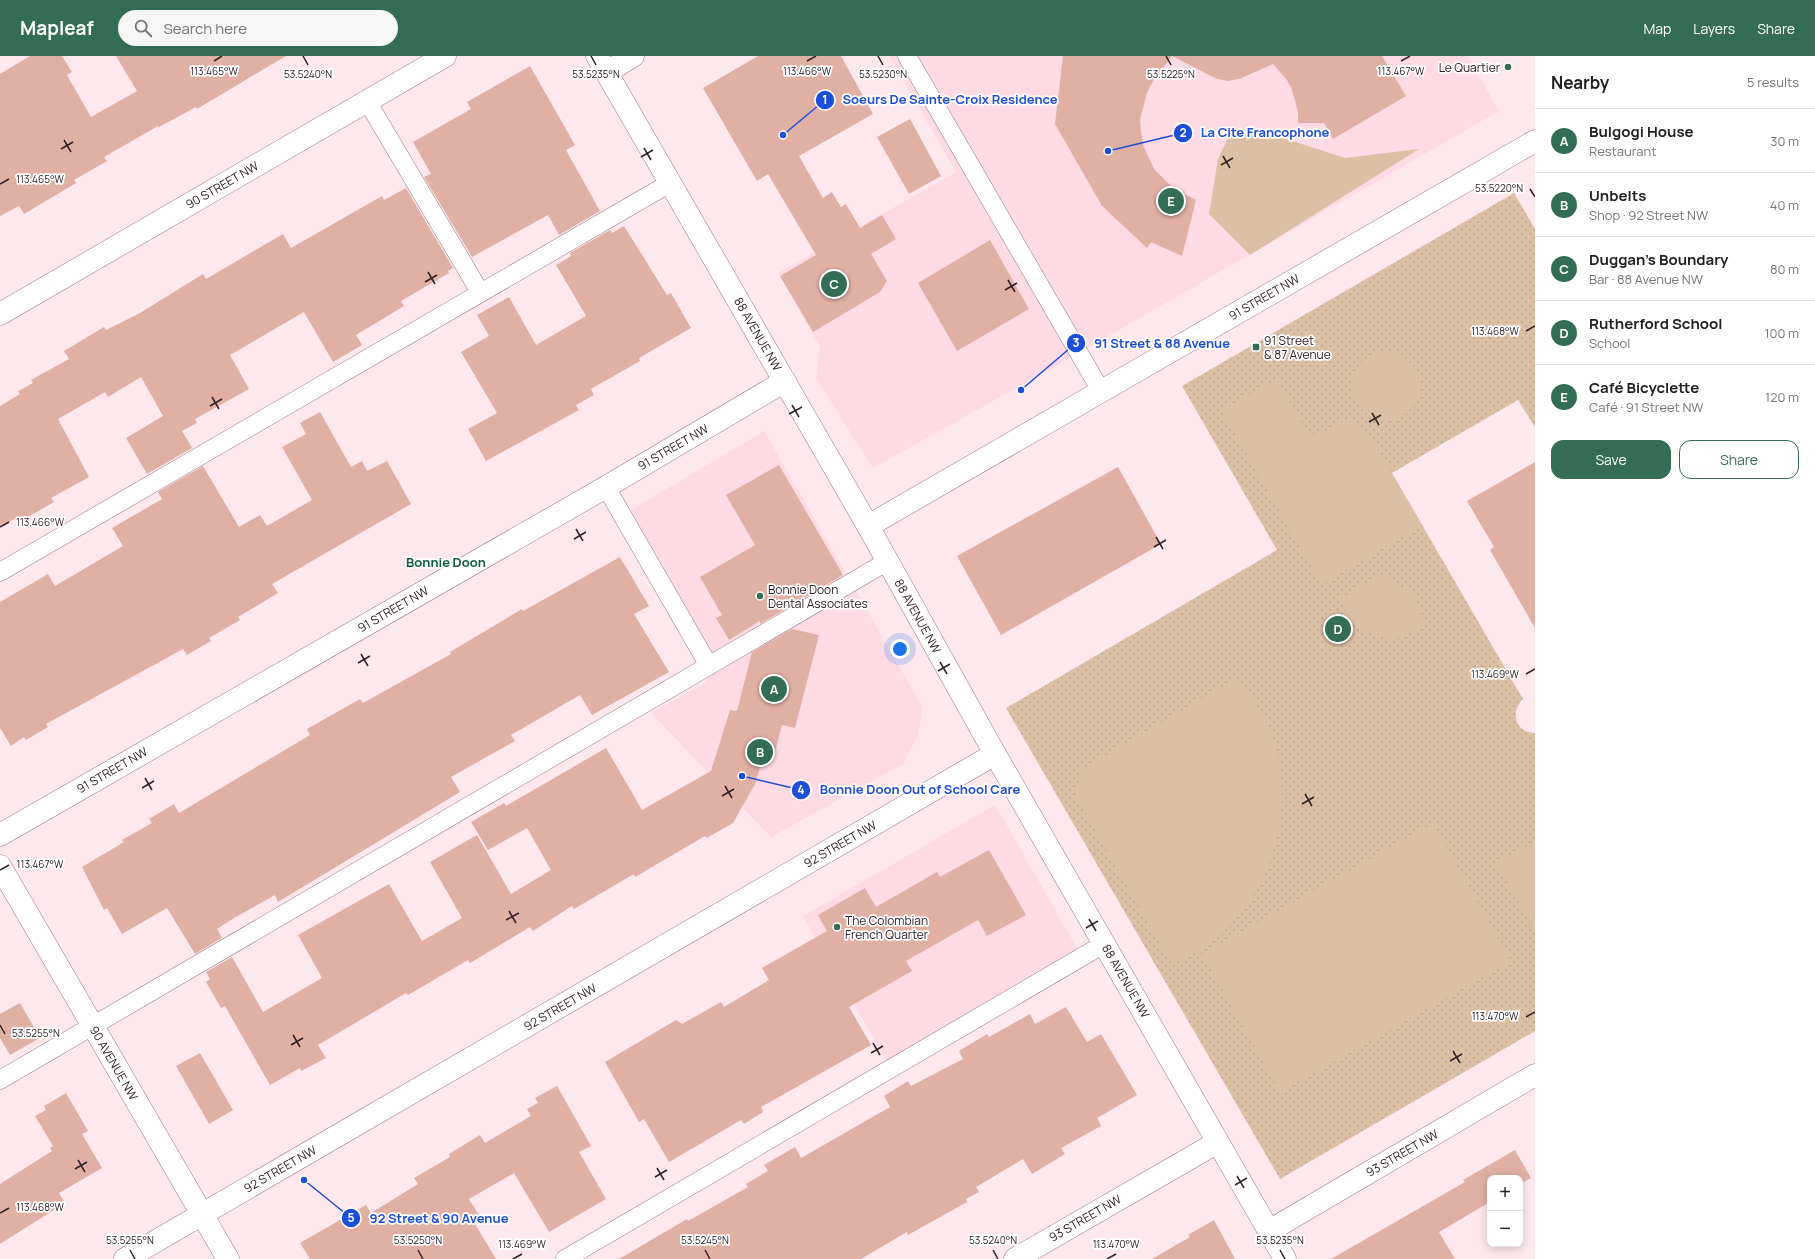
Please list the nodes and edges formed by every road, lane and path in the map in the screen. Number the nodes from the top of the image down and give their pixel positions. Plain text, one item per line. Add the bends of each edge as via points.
1 (445, 56) edge
2 (633, 56) edge
3 (907, 56) edge
4 (602, 64) edge
5 (367, 101) junction
6 (1534, 144) edge
7 (670, 183) junction
8 (480, 292) junction
9 (0, 314) edge
10 (785, 381) junction
11 (1101, 391) junction
12 (606, 487) junction
13 (868, 526) junction
14 (888, 561) junction
15 (0, 572) edge
16 (709, 666) junction
17 (995, 754) junction
18 (0, 836) edge
19 (0, 866) edge
20 (1104, 944) junction
21 (92, 1026) junction
22 (1534, 1079) edge
23 (0, 1080) edge
24 (1218, 1142) junction
25 (202, 1215) junction
26 (1269, 1232) junction
27 (125, 1259) edge
28 (228, 1259) edge
29 (564, 1259) edge
30 (1015, 1259) edge
31 (1285, 1259) edge

1 - 5 street, 90 STREET NW
2 - 4 street
3 - 11 lane
4 - 7 street, 88 AVENUE NW
5 - 8 lane
5 - 9 street, 90 STREET NW
6 - 11 street, 91 STREET NW
7 - 8 lane
7 - 10 street, 88 AVENUE NW
8 - 15 lane
10 - 12 street, 91 STREET NW
10 - 13 street, 88 AVENUE NW
11 - 13 street, 91 STREET NW
12 - 16 lane
12 - 18 street, 91 STREET NW
13 - 14 street, 88 AVENUE NW
14 - 16 lane
14 - 17 street, 88 AVENUE NW
16 - 21 lane
17 - 20 street, 88 AVENUE NW
17 - 25 street, 92 STREET NW
19 - 21 street, 90 AVENUE NW
20 - 24 street, 88 AVENUE NW
20 - 29 lane
21 - 23 lane
21 - 25 street, 90 AVENUE NW
22 - 26 street, 93 STREET NW
24 - 26 street, 88 AVENUE NW
24 - 30 street, 93 STREET NW
25 - 27 street, 92 STREET NW
25 - 28 street, 90 AVENUE NW
26 - 31 street, 88 AVENUE NW

